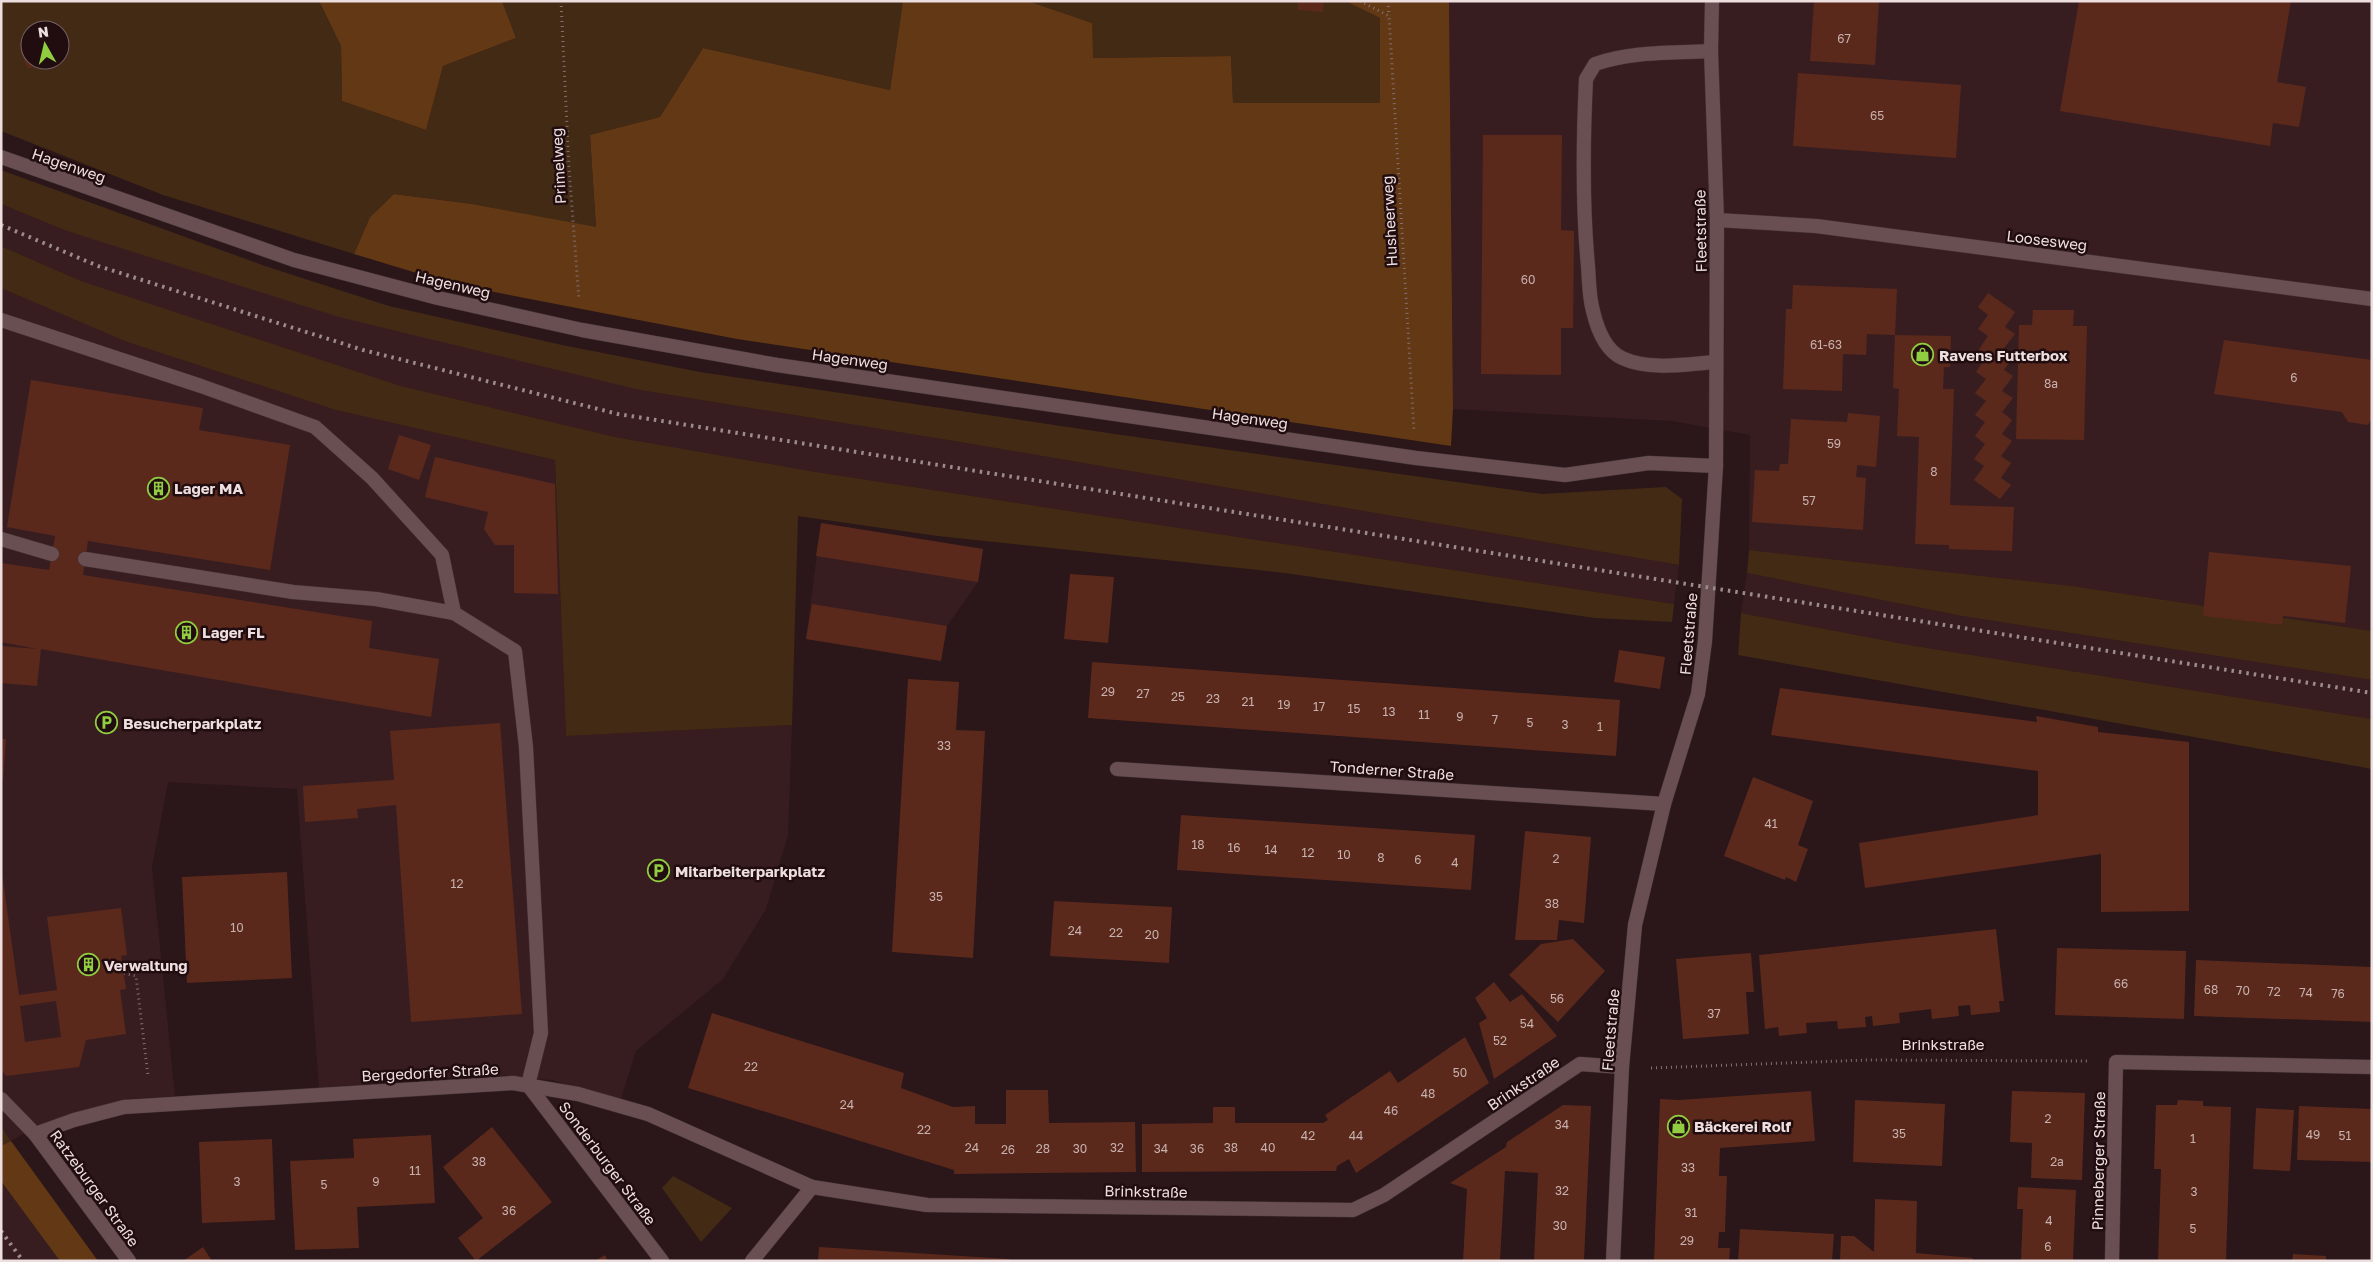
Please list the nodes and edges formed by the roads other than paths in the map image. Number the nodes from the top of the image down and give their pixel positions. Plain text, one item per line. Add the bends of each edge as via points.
1 (1712, 1) edge
2 (1711, 51) junction
3 (1, 157) edge
4 (1716, 220) junction
5 (2372, 299) edge
6 (2, 326) edge
7 (1716, 362) junction
8 (1716, 466) junction
9 (1, 539) edge
10 (52, 554) dead end
11 (85, 559) dead end
12 (454, 613) junction
13 (1117, 769) dead end
14 (1664, 804) junction
15 (1622, 1067) junction
16 (2372, 1067) edge
17 (528, 1085) junction
18 (1, 1099) edge
19 (35, 1134) junction
20 (812, 1187) junction
21 (129, 1261) edge
22 (662, 1261) edge
23 (752, 1261) edge
24 (1613, 1261) edge
25 (2112, 1261) edge

1 - 2 street, Fleetstraße
2 - 4 street, Fleetstraße
2 - 7 street via 1640,54 1595,64 1586,79 1584,193 1592,310 1602,338 1610,349 1622,358 1655,366
3 - 8 street, Hagenweg via 294,260 438,298 582,330 777,365 1416,458 1565,475 1649,463
4 - 5 street, Loosesweg via 1816,226
4 - 7 street, Fleetstraße
6 - 12 street via 201,386 315,427 372,478 442,555
7 - 8 street, Fleetstraße
8 - 14 street, Fleetstraße via 1705,641 1698,694
9 - 10 street
11 - 12 street via 293,592 376,599
12 - 17 street via 515,651 526,747 541,1033
13 - 14 street, Tonderner Straße
14 - 15 street, Fleetstraße via 1635,925
15 - 20 street, Brinkstraße via 1580,1064 1392,1190 1353,1210 927,1205
15 - 24 street, Fleetstraße
16 - 25 street, Pinneberger Straße via 2116,1062
17 - 19 street, Bergedorfer Straße via 513,1083 152,1104 124,1107
17 - 20 street, Bergedorfer Straße via 578,1094 648,1114
17 - 22 street, Sonderburger Straße
18 - 19 street, Ratzeburger Straße
19 - 21 street, Ratzeburger Straße
20 - 23 street

